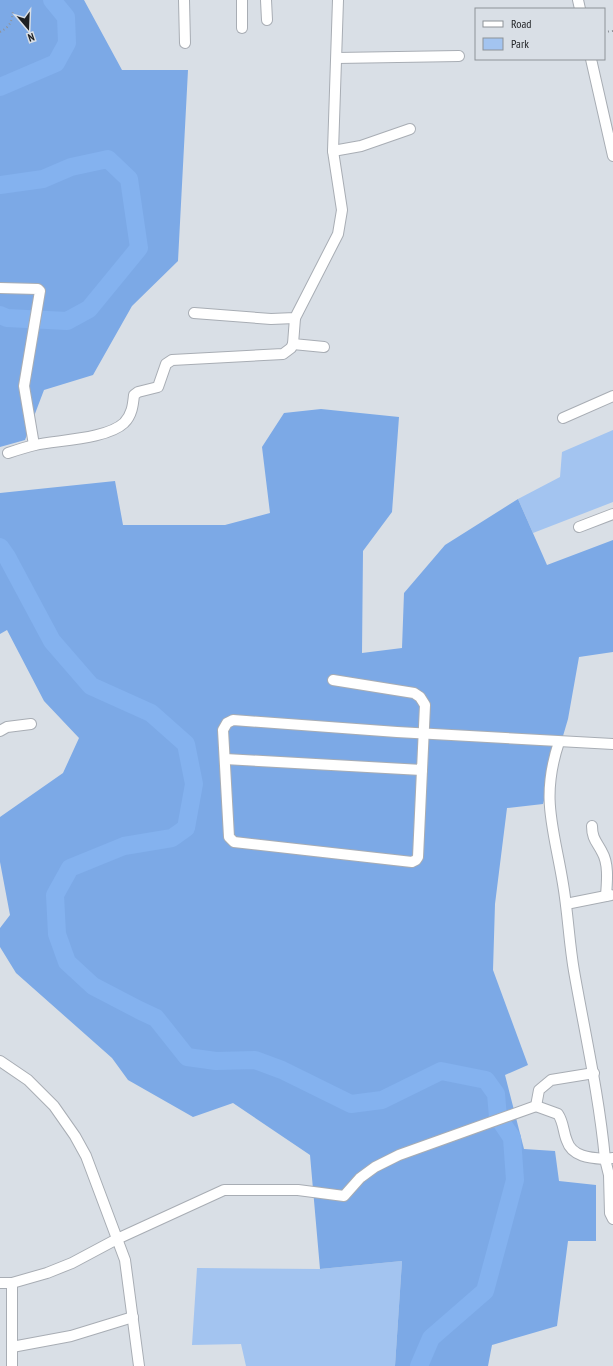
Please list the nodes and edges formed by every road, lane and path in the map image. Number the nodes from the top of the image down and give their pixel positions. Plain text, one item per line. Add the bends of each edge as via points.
1 (184, 0) edge
2 (242, 0) edge
3 (266, 0) edge
4 (338, 0) edge
5 (13, 10) dead end
6 (267, 20) dead end
7 (242, 28) dead end
8 (0, 32) edge
9 (185, 43) dead end
10 (459, 56) dead end
11 (337, 58) junction
12 (591, 60) edge
13 (410, 129) dead end
14 (333, 151) junction
15 (613, 156) edge
16 (0, 288) edge
17 (194, 313) dead end
18 (295, 318) junction
19 (293, 344) junction
20 (324, 347) dead end
21 (613, 396) edge
22 (563, 418) dead end
23 (34, 445) junction
24 (8, 453) dead end
25 (613, 514) edge
26 (579, 527) dead end
27 (333, 680) dead end
28 (31, 724) dead end
29 (0, 731) edge
30 (424, 733) junction
31 (559, 742) junction
32 (613, 744) edge
33 (226, 759) junction
34 (422, 770) junction
35 (592, 826) dead end
36 (610, 895) edge
37 (566, 904) junction
38 (0, 1061) edge
39 (594, 1073) junction
40 (533, 1107) junction
41 (609, 1159) edge
42 (613, 1219) edge
43 (117, 1239) junction
44 (0, 1283) edge
45 (12, 1283) junction
46 (133, 1317) junction
47 (12, 1347) junction
48 (12, 1366) edge
49 (139, 1366) edge

1 - 9 street
2 - 7 street
3 - 6 street
4 - 11 street
5 - 8 path via 12,22
10 - 11 street
11 - 14 street
12 - 15 street
13 - 14 street via 361,146
14 - 18 street via 342,210 338,234
16 - 23 street via 38,289 40,294 24,386
17 - 18 street via 271,319
18 - 19 street
19 - 20 street
19 - 23 street via 283,354 172,360 166,364 158,387 134,395 132,409 121,425 101,433
21 - 22 street
23 - 24 street
25 - 26 street
27 - 30 street via 414,693 425,705
28 - 29 street via 7,727
30 - 31 street
30 - 33 street via 233,720 227,723 223,730
30 - 34 street
31 - 32 street
31 - 37 street via 549,779 548,802
33 - 34 street
33 - 34 street via 227,830 234,842 412,862 418,857
35 - 36 street via 592,837 605,860
36 - 37 street
37 - 39 street via 574,970
38 - 43 street via 28,1080 49,1101 75,1136 86,1156
39 - 40 street via 551,1080 538,1090
39 - 41 street
40 - 41 street via 558,1114 565,1129 567,1142 583,1157
40 - 43 street via 411,1151 375,1167 360,1178 344,1196 298,1190 224,1190
41 - 42 street via 610,1214
43 - 45 street via 47,1273
43 - 46 street via 128,1273
44 - 45 street
45 - 47 street
46 - 47 street via 71,1336
46 - 49 street
47 - 48 street

